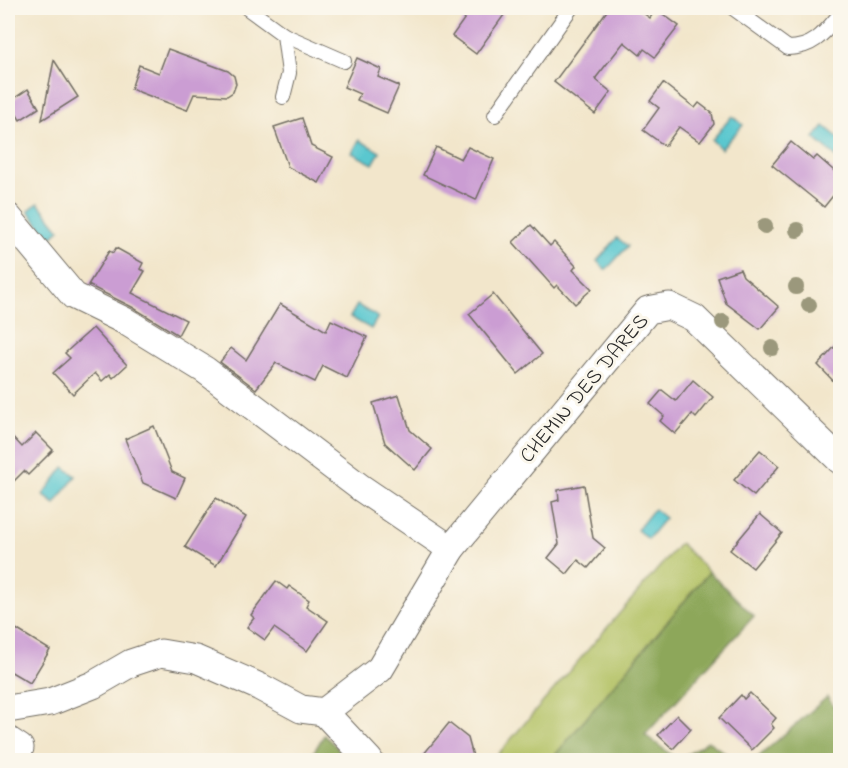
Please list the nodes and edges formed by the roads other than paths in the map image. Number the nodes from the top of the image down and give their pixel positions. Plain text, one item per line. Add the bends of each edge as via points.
1 (247, 8) edge
2 (571, 8) edge
3 (733, 8) edge
4 (840, 14) edge
5 (284, 35) junction
6 (344, 61) dead end
7 (283, 97) dead end
8 (495, 115) dead end
9 (8, 217) edge
10 (840, 460) edge
11 (451, 549) junction
12 (8, 709) edge
13 (324, 712) junction
14 (369, 760) edge

1 - 5 lane
2 - 8 lane
3 - 4 lane via 788,48 807,46 818,39
5 - 6 lane
5 - 7 lane via 289,73
9 - 11 street via 75,296 125,321 205,370 362,488
10 - 11 street, CHEMIN DES DARES via 694,318 669,306 648,310
11 - 13 street, CHEMIN DES DARES via 380,669
12 - 13 street via 50,702 161,653 196,659 301,709
13 - 14 street

